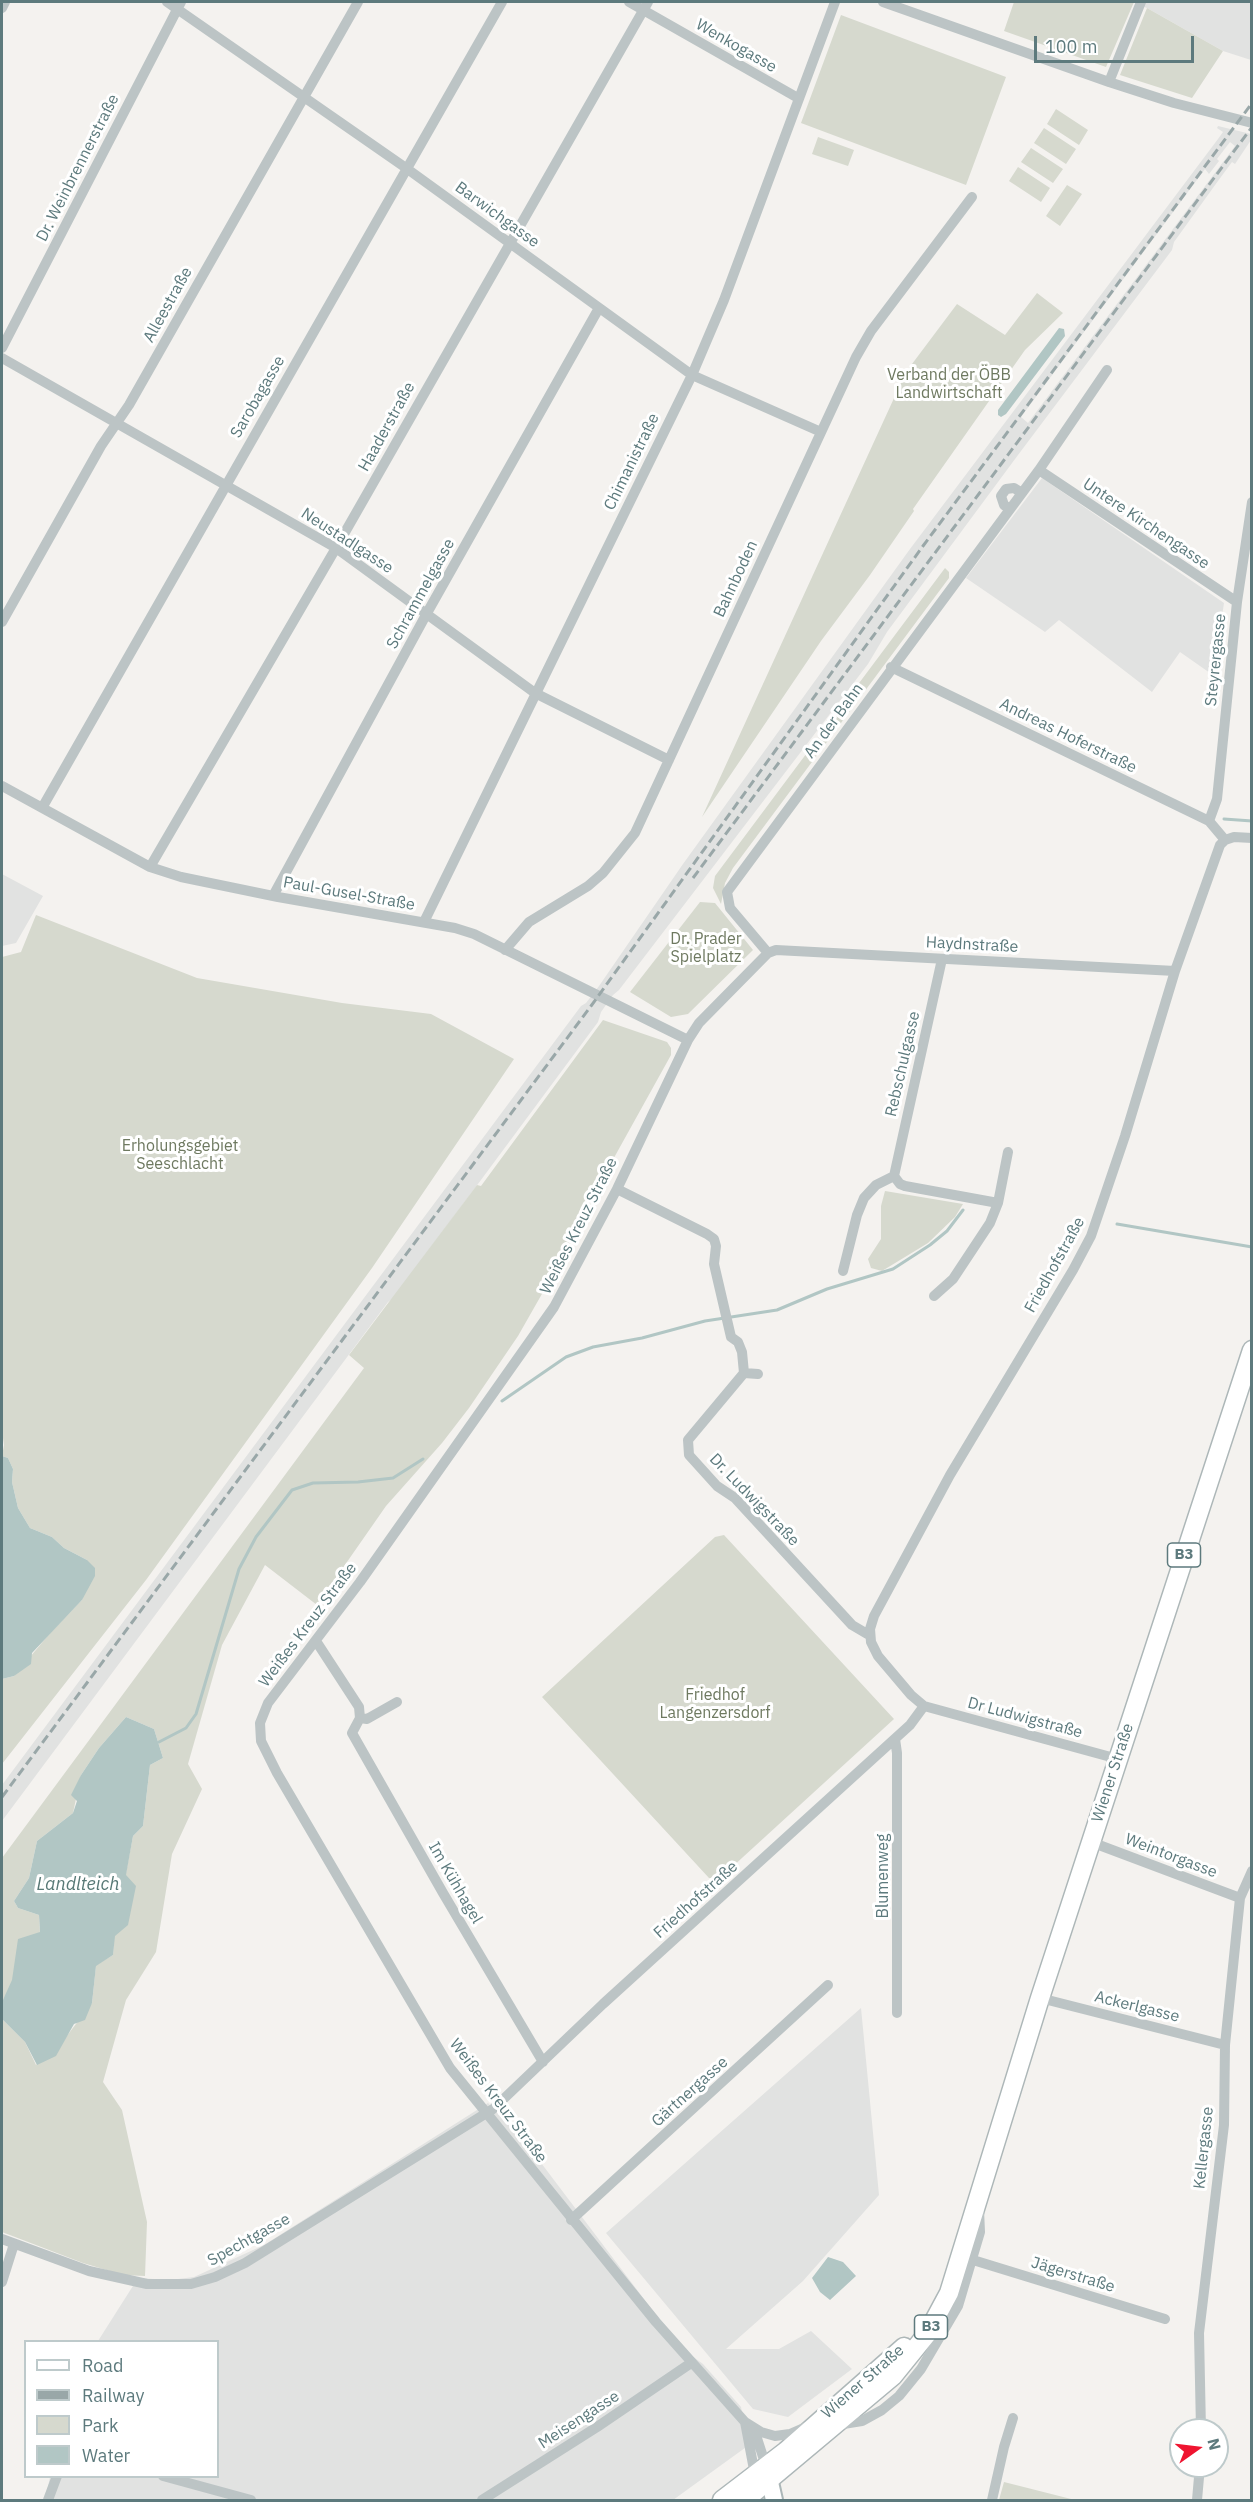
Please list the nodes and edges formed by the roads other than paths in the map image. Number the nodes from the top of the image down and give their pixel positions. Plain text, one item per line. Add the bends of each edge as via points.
1 (5, 2) edge
2 (167, 2) edge
3 (358, 2) edge
4 (502, 2) edge
5 (629, 2) edge
6 (835, 2) edge
7 (883, 2) edge
8 (1141, 2) edge
9 (179, 5) edge
10 (646, 6) edge
11 (2, 8) edge
12 (1109, 82) junction
13 (303, 96) junction
14 (798, 98) junction
15 (1251, 123) edge
16 (406, 168) junction
17 (972, 197) dead end
18 (508, 243) junction
19 (599, 308) junction
20 (2, 348) edge
21 (2, 358) edge
22 (1107, 370) dead end
23 (692, 375) junction
24 (116, 424) junction
25 (821, 432) junction
26 (1039, 470) junction
27 (225, 485) junction
28 (1251, 502) edge
29 (336, 548) junction
30 (1247, 577) edge
31 (1237, 602) junction
32 (427, 613) junction
33 (2, 622) edge
34 (891, 667) junction
35 (535, 693) junction
36 (669, 760) junction
37 (2, 786) edge
38 (42, 807) junction
39 (1209, 821) junction
40 (1251, 838) edge
41 (1225, 840) junction
42 (150, 867) junction
43 (273, 896) junction
44 (424, 922) junction
45 (506, 950) junction
46 (768, 953) junction
47 (942, 959) junction
48 (1175, 971) junction
49 (688, 1040) junction
50 (1008, 1152) dead end
51 (894, 1176) junction
52 (617, 1189) junction
53 (998, 1203) junction
54 (843, 1271) dead end
55 (934, 1296) dead end
56 (1251, 1350) edge
57 (744, 1373) junction
58 (758, 1374) dead end
59 (869, 1635) junction
60 (316, 1641) junction
61 (397, 1702) dead end
62 (924, 1706) junction
63 (360, 1718) junction
64 (895, 1739) junction
65 (1118, 1760) junction
66 (1091, 1842) junction
67 (1251, 1871) edge
68 (1240, 1898) junction
69 (828, 1985) dead end
70 (1040, 1998) junction
71 (897, 2013) dead end
72 (1225, 2045) junction
73 (543, 2062) junction
74 (486, 2114) junction
75 (978, 2198) junction
76 (571, 2220) junction
77 (2, 2239) edge
78 (14, 2244) junction
79 (973, 2260) junction
80 (2, 2282) edge
81 (1165, 2319) dead end
82 (691, 2363) junction
83 (1013, 2418) dead end
84 (1201, 2418) edge
85 (827, 2423) junction
86 (749, 2425) junction
87 (56, 2478) edge
88 (170, 2478) edge
89 (1199, 2478) edge
90 (759, 2485) edge
91 (48, 2500) edge
92 (251, 2500) edge
93 (482, 2500) edge
94 (722, 2500) edge
95 (774, 2500) edge
96 (992, 2500) edge
97 (1197, 2500) edge

1 - 11 street
2 - 9 street, Barwichgasse
3 - 13 street, Alleestraße
4 - 16 street, Sarobagasse
5 - 10 street, Wenkogasse
6 - 14 street, Chimanistraße
7 - 12 street
8 - 12 street
9 - 13 street, Barwichgasse
9 - 20 street, Dr. Weinbrennerstraße
10 - 14 street, Wenkogasse
10 - 18 street, Haaderstraße
12 - 15 street
13 - 16 street, Barwichgasse
13 - 24 street, Alleestraße
14 - 23 street, Chimanistraße via 724,300
16 - 18 street, Barwichgasse
16 - 27 street, Sarobagasse
17 - 25 street, Bahnboden via 871,331
18 - 19 street, Barwichgasse
18 - 29 street, Haaderstraße
19 - 23 street, Barwichgasse
19 - 32 street, Schrammelgasse
21 - 24 street, Neustadlgasse
22 - 26 street, An der Bahn
23 - 25 street, Barwichgasse
23 - 35 street, Chimanistraße
24 - 27 street, Neustadlgasse
24 - 33 street, Alleestraße
25 - 36 street, Bahnboden
26 - 31 street, Untere Kirchengasse
26 - 34 street, An der Bahn via 1022,493 1006,489 1001,496 1010,509
27 - 29 street, Neustadlgasse
27 - 38 street, Sarobagasse
28 - 30 street, Steyrergasse
29 - 32 street, Neustadlgasse
29 - 42 street, Haaderstraße
30 - 31 street, Steyrergasse
31 - 39 street, Steyrergasse via 1217,799
32 - 35 street, Neustadlgasse
32 - 43 street, Schrammelgasse
34 - 39 street, Andreas Hoferstraße
34 - 46 street, An der Bahn via 727,892 730,908
35 - 36 street, Neustadlgasse
35 - 44 street, Chimanistraße
36 - 45 street, Bahnboden via 635,833 615,861 588,886 529,922
37 - 38 street, Paul-Gusel-Straße
38 - 42 street, Paul-Gusel-Straße
39 - 41 street, Andreas Hoferstraße
40 - 41 street
41 - 48 street, Friedhofstraße
42 - 43 street, Paul-Gusel-Straße
43 - 44 street, Paul-Gusel-Straße
44 - 45 street, Paul-Gusel-Straße via 468,932
45 - 49 street, Paul-Gusel-Straße
46 - 47 street, Haydnstraße via 776,950
46 - 49 street, Weißes Kreuz Straße via 699,1023
47 - 48 street, Haydnstraße
47 - 51 street, Rebschulgasse
48 - 59 street, Friedhofstraße via 1091,1236 950,1475 874,1616
49 - 52 street, Weißes Kreuz Straße
50 - 53 street
51 - 53 street via 904,1186
51 - 54 street via 876,1185 864,1198
52 - 57 street via 714,1239 714,1264 731,1337 742,1352
52 - 60 street, Weißes Kreuz Straße via 554,1307
53 - 55 street via 990,1223 953,1279
56 - 65 main road, Wiener Straße / B3
57 - 58 street
57 - 59 street, Dr. Ludwigstraße via 688,1440 689,1455 717,1486 735,1498 856,1629
59 - 62 street via 884,1664
60 - 63 street, Im Kühhagel via 359,1707
60 - 74 street, Weißes Kreuz Straße via 268,1703 260,1723 261,1740 450,2068
61 - 63 street via 367,1719
62 - 64 street, Friedhofstraße
62 - 65 street, Dr Ludwigstraße
63 - 73 street, Im Kühhagel via 352,1732
64 - 71 street, Blumenweg
64 - 73 street, Friedhofstraße
65 - 66 main road, Wiener Straße / B3
66 - 68 street, Weintorgasse
66 - 70 main road, Wiener Straße / B3
67 - 68 street, Kellergasse
68 - 72 street, Kellergasse
69 - 76 street, Gärtnergasse
70 - 72 street, Ackerlgasse
70 - 75 main road, Wiener Straße / B3
72 - 84 street, Kellergasse via 1224,2125 1199,2333
73 - 74 street, Friedhofstraße
74 - 76 street, Weißes Kreuz Straße
74 - 78 street, Spechtgasse via 245,2263 199,2282 171,2285 122,2280
75 - 79 street, Wiener Straße via 980,2232
75 - 85 main road, Wiener Straße / B3 via 949,2293 927,2334 893,2376
76 - 82 street, Weißes Kreuz Straße
77 - 78 street, Spechtgasse
78 - 80 street
79 - 81 street, Jägerstraße
79 - 85 street, Wiener Straße via 955,2314 913,2382 862,2421
82 - 86 street, Weißes Kreuz Straße
82 - 93 street, Meisengasse
83 - 96 street
85 - 86 street via 781,2436
85 - 90 main road, Wiener Straße / B3
86 - 90 street, Weißes Kreuz Straße
87 - 91 street
88 - 92 street
89 - 97 street
90 - 94 main road, Wiener Straße / B3
90 - 95 main road

